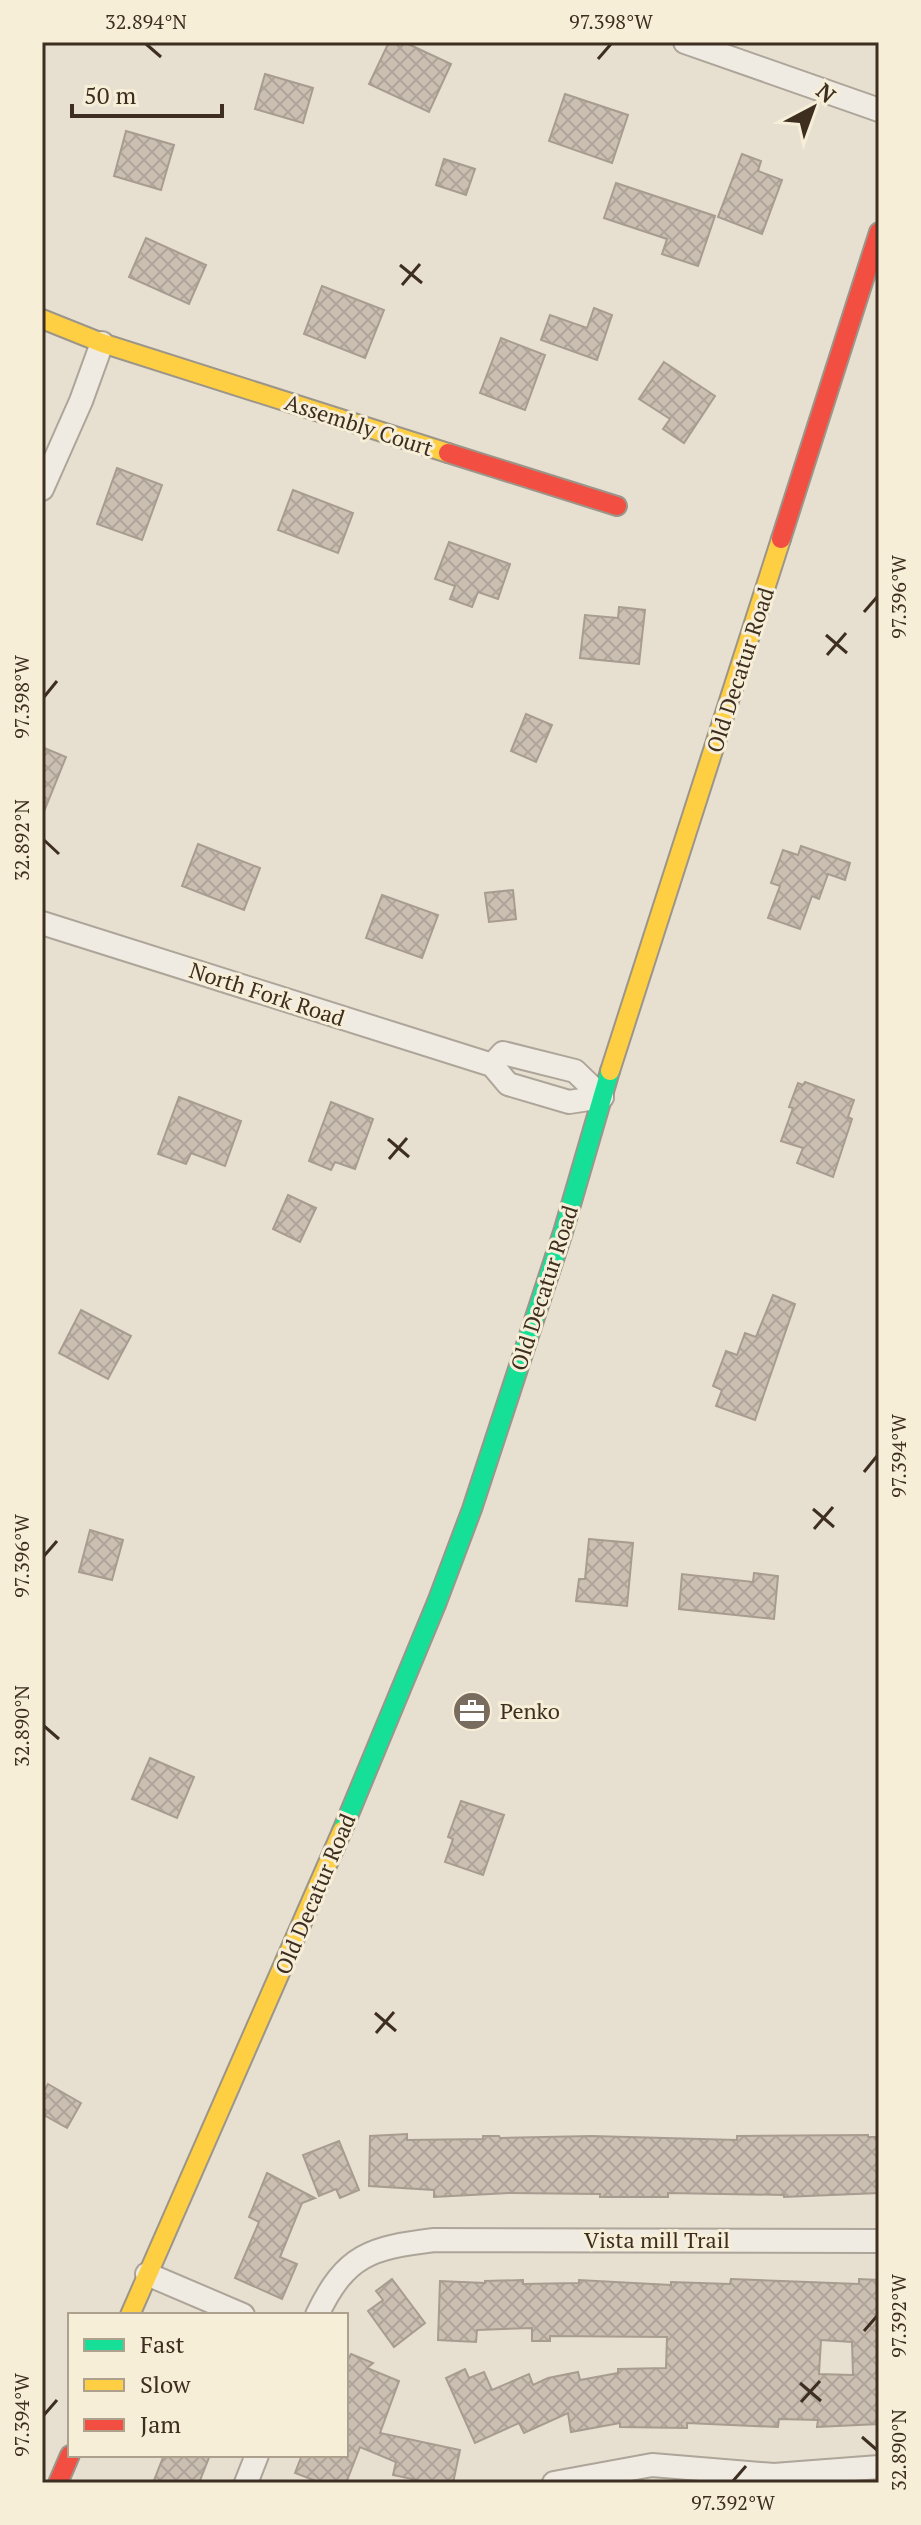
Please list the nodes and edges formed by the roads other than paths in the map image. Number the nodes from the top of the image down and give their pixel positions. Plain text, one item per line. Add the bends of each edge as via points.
1 (685, 42) edge
2 (879, 110) edge
3 (879, 232) edge
4 (42, 319) edge
5 (102, 343) junction
6 (42, 489) edge
7 (617, 506) dead end
8 (42, 923) edge
9 (492, 1065) junction
10 (602, 1097) junction
11 (879, 2241) edge
12 (147, 2274) junction
13 (131, 2313) edge
14 (238, 2313) edge
15 (318, 2313) edge
16 (69, 2457) edge
17 (256, 2457) edge
18 (879, 2467) edge
19 (774, 2479) edge
20 (58, 2483) edge
21 (246, 2483) edge
22 (554, 2483) edge

1 - 2 street
3 - 10 street, Old Decatur Road
4 - 5 street, Assembly Court
5 - 6 street
5 - 7 street, Assembly Court
8 - 9 street, North Fork Road
9 - 10 street, North Fork Road via 508,1084 523,1089 569,1102
9 - 10 street, North Fork Road via 503,1053 575,1071
10 - 12 street, Old Decatur Road via 563,1232 437,1602 325,1872
11 - 15 street, Vista mill Trail via 434,2240 377,2249 360,2258 331,2288
12 - 13 street, Old Decatur Road
12 - 14 street
16 - 20 street
17 - 21 street
18 - 19 street
19 - 22 street via 652,2465

